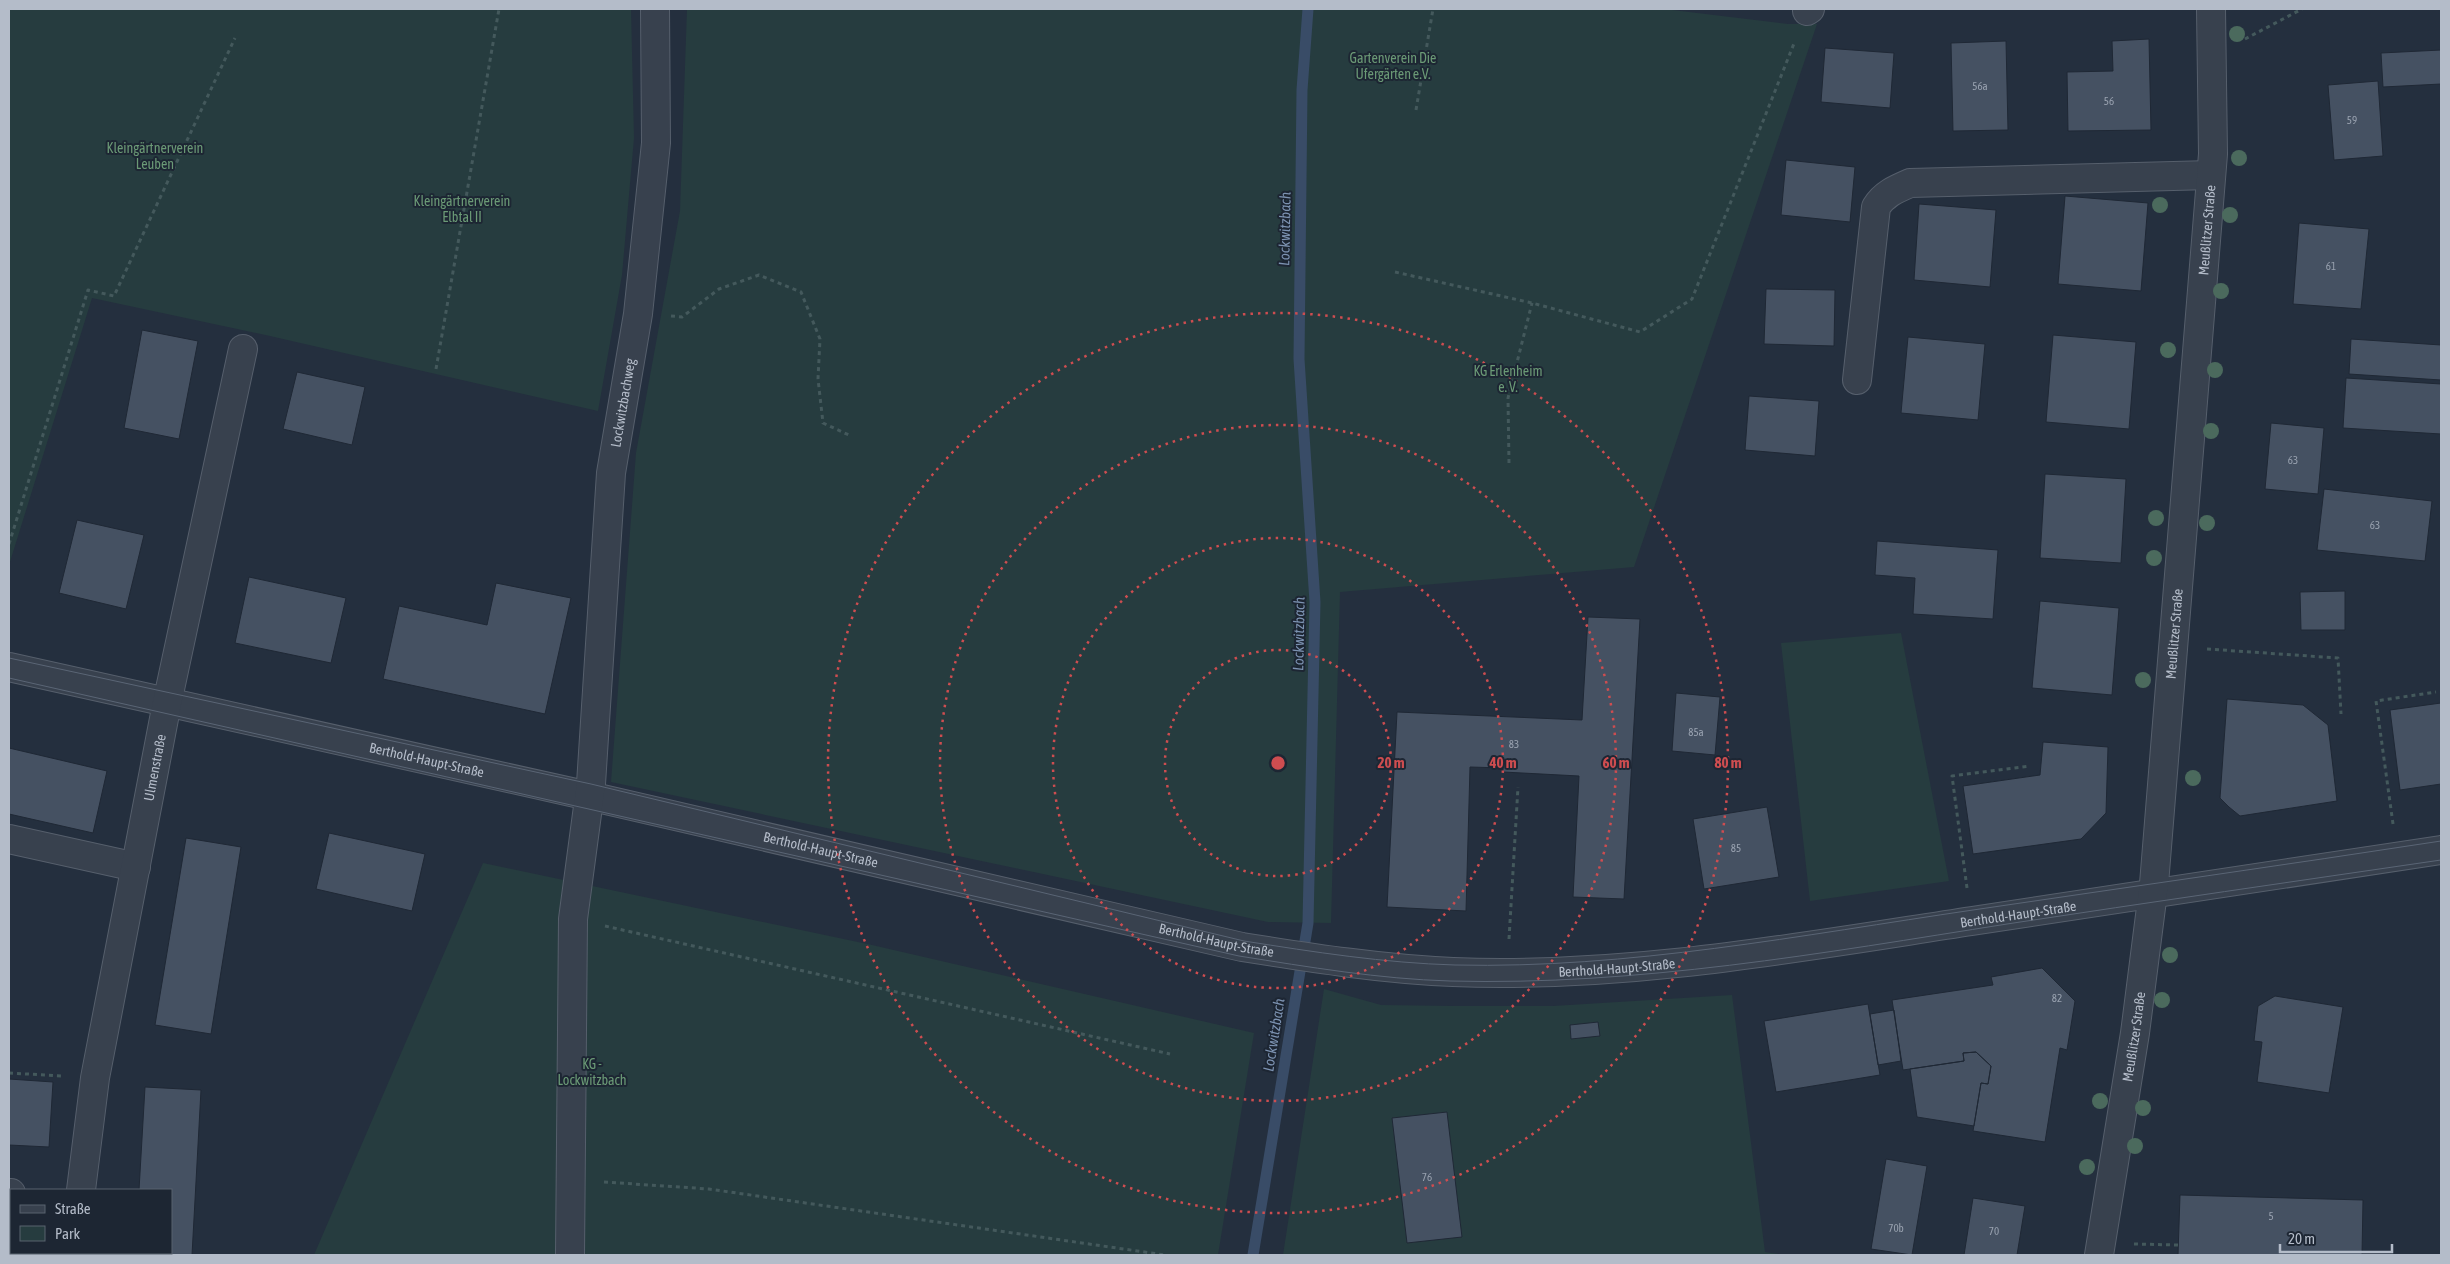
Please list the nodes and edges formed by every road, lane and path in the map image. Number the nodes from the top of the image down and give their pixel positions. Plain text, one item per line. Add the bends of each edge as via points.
1 (499, 9) edge
2 (655, 9) edge
3 (1433, 9) edge
4 (2212, 9) edge
5 (2302, 9) edge
6 (1808, 10) edge
7 (235, 38) dead end
8 (2213, 55) junction
9 (1416, 110) dead end
10 (2211, 175) junction
11 (1395, 272) dead end
12 (1532, 303) junction
13 (638, 314) junction
14 (243, 349) dead end
15 (436, 369) dead end
16 (1857, 380) dead end
17 (851, 436) dead end
18 (1509, 463) dead end
19 (9, 544) edge
20 (2174, 647) junction
21 (9, 667) edge
22 (2436, 692) dead end
23 (167, 703) junction
24 (2341, 714) dead end
25 (2030, 766) dead end
26 (1518, 787) dead end
27 (589, 796) junction
28 (9, 839) edge
29 (2441, 850) edge
30 (2398, 857) junction
31 (136, 867) junction
32 (2153, 894) junction
33 (573, 919) junction
34 (1971, 921) junction
35 (1507, 972) junction
36 (1170, 1054) dead end
37 (9, 1073) edge
38 (95, 1078) junction
39 (571, 1179) junction
40 (81, 1189) edge
41 (2153, 1244) dead end
42 (2178, 1245) dead end
43 (570, 1255) edge
44 (1165, 1255) edge
45 (2099, 1255) edge

1 - 15 path
2 - 13 street, Lockwitzbachweg via 656,143
3 - 9 path
4 - 8 street, Meußlitzer Straße
5 - 8 path
6 - 12 path via 1692,299 1640,332
7 - 19 path via 114,296 88,290
8 - 10 street, Meußlitzer Straße
10 - 16 street via 1910,183 1894,190 1876,207
10 - 20 street, Meußlitzer Straße
11 - 12 path
12 - 18 path via 1508,398
13 - 17 path via 682,317 719,289 759,275 801,292 820,339 818,379 824,422
13 - 27 street, Lockwitzbachweg via 611,473
14 - 23 street, Ulmenstraße
20 - 24 path via 2338,658
20 - 32 street, Meußlitzer Straße
21 - 23 street, Berthold-Haupt-Straße
22 - 30 path via 2376,701
23 - 27 street, Berthold-Haupt-Straße
23 - 31 street, Ulmenstraße
25 - 34 path via 1952,776
26 - 35 path
27 - 33 street, Lockwitzbachweg
27 - 35 street, Berthold-Haupt-Straße via 1242,947 1342,963 1453,972
28 - 31 street
29 - 30 street, Berthold-Haupt-Straße
30 - 32 street, Berthold-Haupt-Straße
31 - 38 street, Ulmenstraße
32 - 34 street, Berthold-Haupt-Straße
32 - 45 street, Meußlitzer Straße via 2135,1033
33 - 36 path
33 - 39 street, Lockwitzbachweg
34 - 35 street, Berthold-Haupt-Straße via 1820,945 1639,967
37 - 38 path
38 - 40 street, Ulmenstraße
39 - 43 street, Lockwitzbachweg
39 - 44 path via 708,1189
41 - 42 path

